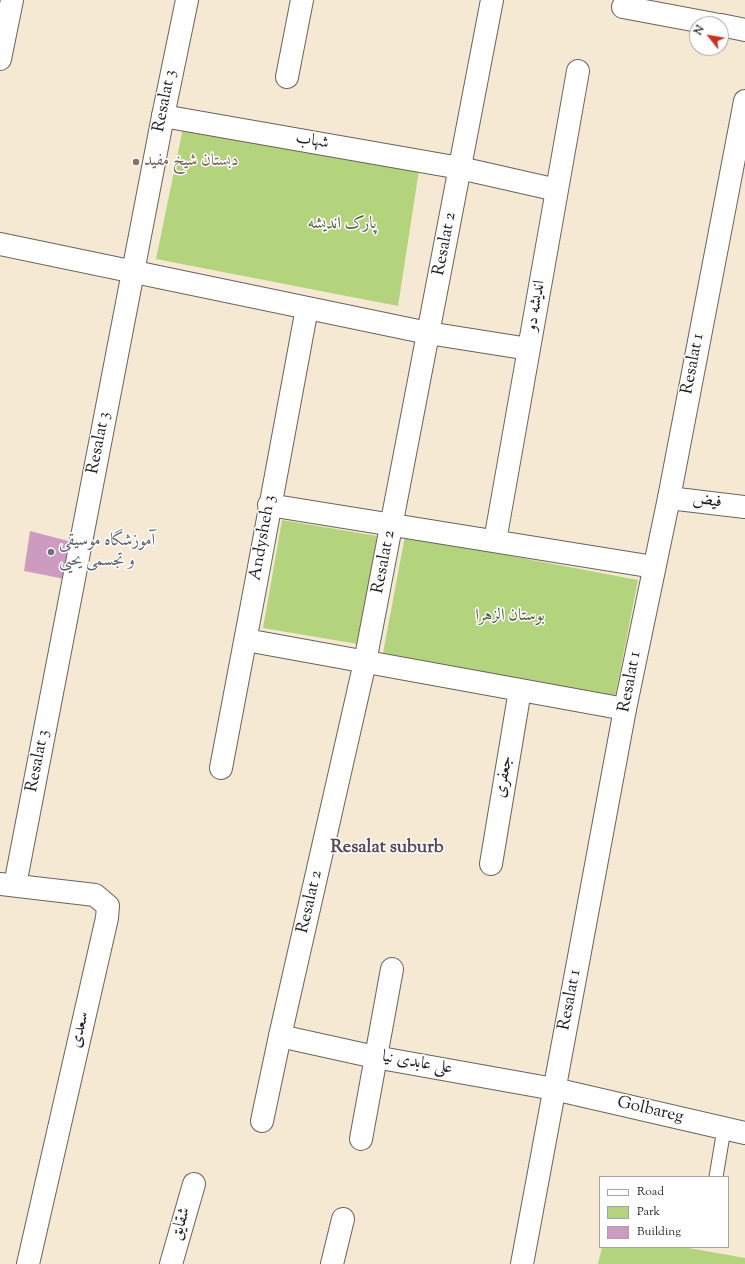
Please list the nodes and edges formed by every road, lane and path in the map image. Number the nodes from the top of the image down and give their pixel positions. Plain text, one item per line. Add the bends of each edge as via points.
1 (12, 0) edge
2 (187, 0) edge
3 (302, 0) edge
4 (492, 0) edge
5 (623, 7) dead end
6 (689, 19) edge
7 (729, 27) edge
8 (745, 30) edge
9 (0, 59) edge
10 (578, 71) dead end
11 (287, 77) dead end
12 (745, 101) edge
13 (163, 116) junction
14 (460, 168) junction
15 (557, 190) junction
16 (0, 244) edge
17 (133, 272) junction
18 (307, 308) junction
19 (428, 333) junction
20 (529, 349) junction
21 (669, 498) junction
22 (269, 505) junction
23 (745, 506) edge
24 (392, 524) junction
25 (495, 541) junction
26 (654, 567) junction
27 (246, 640) junction
28 (366, 662) junction
29 (520, 690) junction
30 (625, 709) junction
31 (220, 768) dead end
32 (491, 864) dead end
33 (8, 885) edge
34 (392, 969) dead end
35 (280, 1036) junction
36 (375, 1057) junction
37 (554, 1089) junction
38 (262, 1121) dead end
39 (735, 1131) edge
40 (361, 1139) dead end
41 (716, 1176) edge
42 (194, 1184) dead end
43 (343, 1219) dead end
44 (28, 1264) edge
45 (171, 1264) edge
46 (332, 1264) edge
47 (522, 1264) edge

1 - 9 street
2 - 13 street, Resalat 3
3 - 11 street
4 - 14 street, Resalat 2
5 - 6 street
7 - 8 street
10 - 15 street, اندیشه دو
12 - 21 street, Resalat 1
13 - 14 street, شهاب
13 - 17 street, Resalat 3
14 - 15 street, شهاب
14 - 19 street, Resalat 2
15 - 20 street, اندیشه دو
16 - 17 street
17 - 18 street
17 - 33 street, Resalat 3
18 - 19 street
18 - 22 street, Andysheh 3
19 - 20 street
19 - 24 street, Resalat 2
20 - 25 street, اندیشه دو
21 - 23 street, فیض
21 - 26 street, Resalat 1
22 - 24 street
22 - 27 street, Andysheh 3
24 - 25 street
24 - 28 street, Resalat 2
25 - 26 street
26 - 30 street, Resalat 1
27 - 28 street
27 - 31 street, Andysheh 3
28 - 29 street
28 - 35 street, Resalat 2
29 - 30 street
29 - 32 street, جعفری
30 - 37 street, Resalat 1
33 - 44 street, سعدی via 95,895 108,906 106,926
34 - 36 street
35 - 36 street, علی عابدی نیا
35 - 38 street, Resalat 2
36 - 37 street, علی عابدی نیا
36 - 40 street
37 - 39 street, Golbareg
37 - 47 street, Resalat 1
39 - 41 lane
42 - 45 street, شقایق
43 - 46 street

